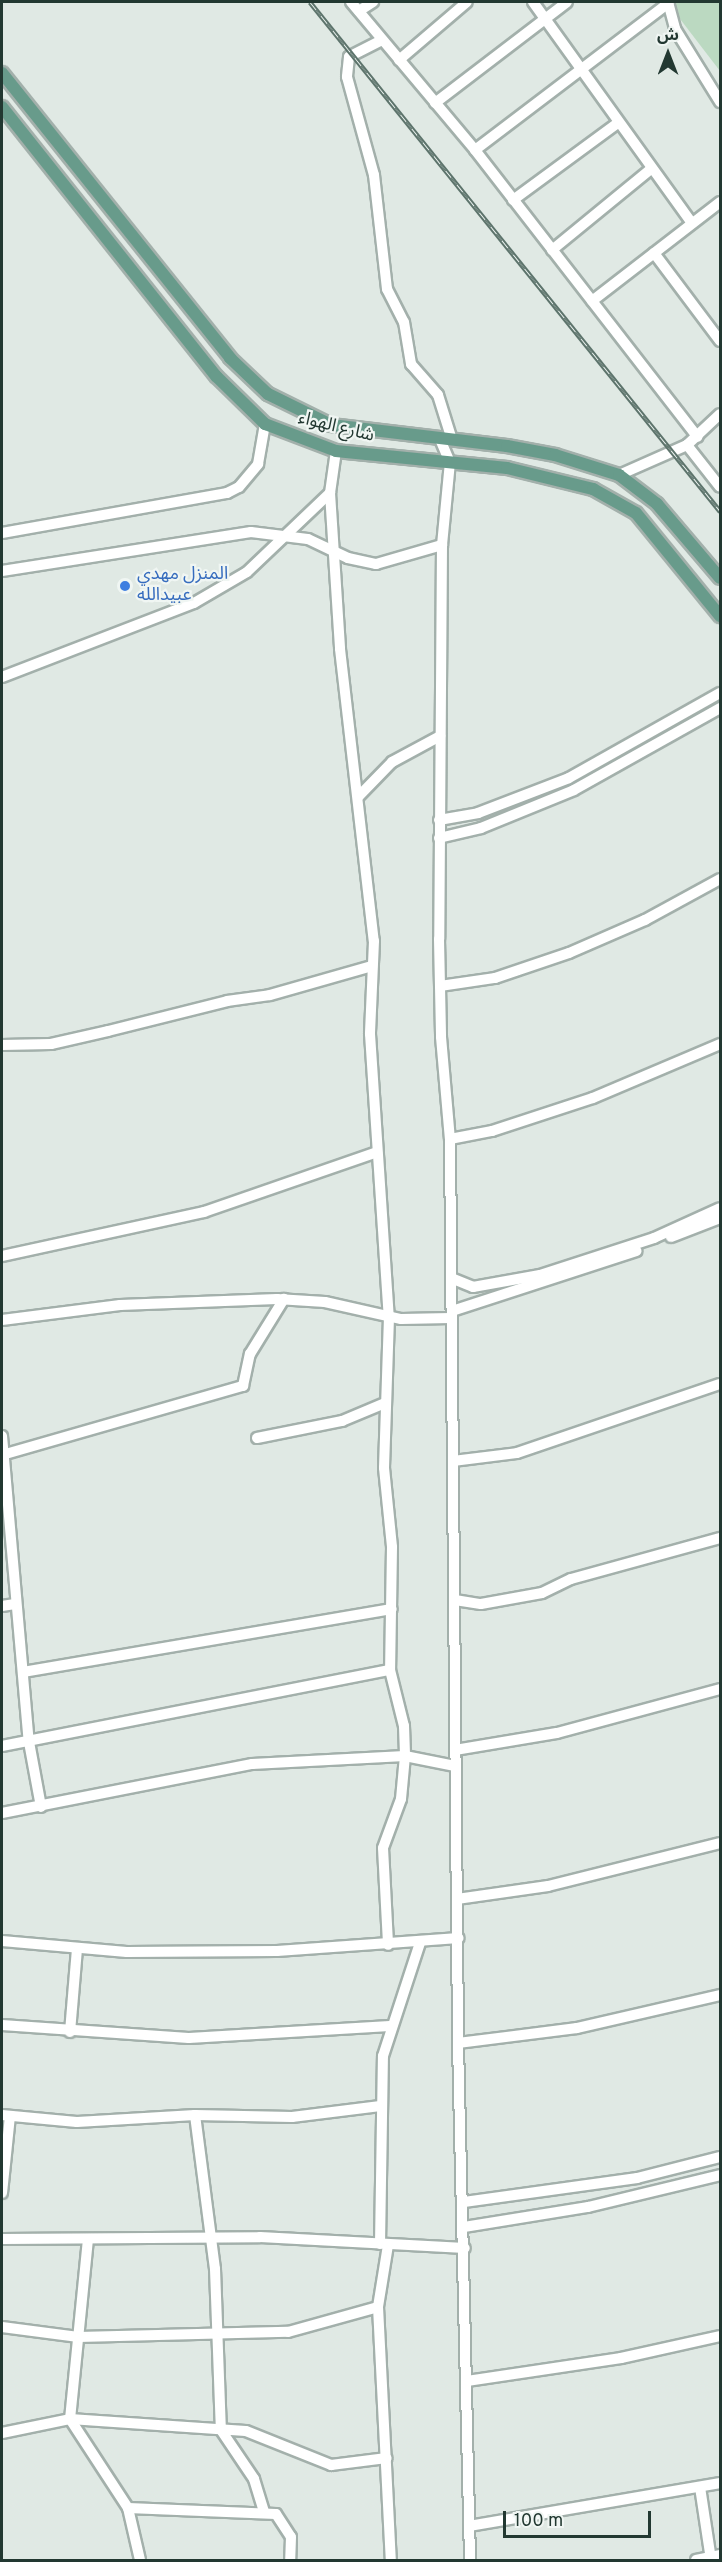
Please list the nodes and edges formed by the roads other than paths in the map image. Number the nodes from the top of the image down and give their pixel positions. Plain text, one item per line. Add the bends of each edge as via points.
1 (351, 2) edge
2 (373, 2) edge
3 (466, 2) edge
4 (533, 2) edge
5 (567, 2) edge
6 (668, 2) edge
7 (358, 11) junction
8 (547, 18) junction
9 (382, 40) junction
10 (399, 60) junction
11 (585, 69) junction
12 (2, 72) edge
13 (720, 102) edge
14 (435, 104) junction
15 (2, 107) edge
16 (618, 123) junction
17 (475, 150) junction
18 (651, 169) junction
19 (513, 200) junction
20 (720, 202) edge
21 (692, 223) junction
22 (552, 250) junction
23 (654, 253) junction
24 (592, 301) junction
25 (720, 341) edge
26 (720, 414) edge
27 (265, 424) junction
28 (698, 437) junction
29 (446, 439) junction
30 (687, 446) junction
31 (336, 451) junction
32 (450, 462) junction
33 (619, 475) junction
34 (720, 486) edge
35 (330, 493) junction
36 (2, 532) edge
37 (290, 535) junction
38 (442, 545) junction
39 (336, 549) junction
40 (2, 571) edge
41 (720, 578) edge
42 (720, 616) edge
43 (2, 677) edge
44 (720, 693) edge
45 (720, 708) edge
46 (440, 736) junction
47 (358, 797) junction
48 (439, 820) junction
49 (439, 838) junction
50 (720, 879) edge
51 (372, 966) junction
52 (440, 986) junction
53 (720, 1044) edge
54 (2, 1045) edge
55 (450, 1139) junction
56 (377, 1152) junction
57 (720, 1208) edge
58 (720, 1218) edge
59 (2, 1256) edge
60 (451, 1278) junction
61 (284, 1299) junction
62 (451, 1314) junction
63 (389, 1317) junction
64 (2, 1320) edge
65 (720, 1384) edge
66 (385, 1403) junction
67 (2, 1436) edge
68 (257, 1438) dead end
69 (2, 1454) edge
70 (453, 1461) junction
71 (720, 1538) edge
72 (455, 1600) junction
73 (15, 1604) junction
74 (2, 1606) edge
75 (392, 1609) junction
76 (390, 1670) junction
77 (22, 1672) junction
78 (720, 1689) edge
79 (29, 1742) junction
80 (2, 1746) edge
81 (454, 1750) junction
82 (405, 1756) junction
83 (455, 1766) junction
84 (41, 1807) junction
85 (2, 1814) edge
86 (720, 1843) edge
87 (457, 1899) junction
88 (459, 1938) junction
89 (2, 1941) edge
90 (420, 1943) junction
91 (388, 1945) junction
92 (77, 1948) junction
93 (720, 1995) edge
94 (390, 2026) junction
95 (2, 2029) edge
96 (70, 2032) junction
97 (458, 2043) junction
98 (380, 2106) junction
99 (195, 2115) junction
100 (6, 2116) edge
101 (720, 2157) edge
102 (720, 2175) edge
103 (2, 2193) edge
104 (464, 2202) junction
105 (464, 2227) junction
106 (212, 2237) junction
107 (88, 2239) junction
108 (2, 2240) edge
109 (384, 2244) junction
110 (465, 2248) junction
111 (378, 2307) junction
112 (2, 2327) edge
113 (216, 2335) junction
114 (720, 2336) edge
115 (78, 2337) junction
116 (467, 2381) junction
117 (70, 2419) junction
118 (221, 2430) junction
119 (2, 2433) edge
120 (387, 2458) junction
121 (720, 2483) edge
122 (700, 2487) junction
123 (128, 2508) junction
124 (264, 2512) junction
125 (469, 2526) junction
126 (714, 2558) edge
127 (140, 2560) edge
128 (290, 2560) edge
129 (392, 2560) edge
130 (470, 2560) edge
131 (696, 2560) edge

1 - 7 street
2 - 7 street
3 - 10 street
4 - 8 street
5 - 8 street
6 - 11 street
6 - 13 street via 675,29
7 - 9 street
8 - 11 street
8 - 14 street
9 - 10 street
9 - 29 street via 349,57 346,77 374,175 387,289 404,322 411,364 438,395
10 - 14 street
11 - 16 street
11 - 17 street
12 - 29 main road, شارع الهواء via 255,384 285,406 331,425
14 - 17 street
15 - 27 main road, شارع الهواء via 216,376
16 - 18 street
16 - 19 street
17 - 19 street
18 - 21 street
18 - 22 street
19 - 22 street
20 - 21 street
21 - 23 street
22 - 24 street
23 - 24 street
23 - 25 street
24 - 28 street
26 - 28 street
27 - 31 main road, شارع الهواء
27 - 36 street via 258,464 239,488 227,493
28 - 30 street
29 - 32 street
29 - 33 main road, شارع الهواء via 555,455
30 - 33 street
30 - 34 street
31 - 32 main road, شارع الهواء
31 - 35 street
32 - 38 street
32 - 42 main road, شارع الهواء via 548,476 617,502 647,525
33 - 41 main road, شارع الهواء via 657,504
35 - 37 street
35 - 39 street
37 - 39 street
37 - 40 street via 217,537
37 - 43 street via 247,572 194,603
38 - 39 street via 376,564 348,558
38 - 46 street
39 - 47 street via 340,649
44 - 48 street via 569,778 478,813
45 - 49 street via 574,790 481,828
46 - 47 street via 392,762
46 - 48 street
47 - 51 street via 368,858
48 - 49 street
49 - 52 street
50 - 52 street via 569,953 495,978
51 - 54 street via 280,993 227,1001 51,1044
51 - 56 street via 370,1034
52 - 55 street
53 - 55 street via 593,1098 492,1131
55 - 60 street
56 - 59 street via 204,1212
56 - 63 street
57 - 60 street via 654,1238 540,1275 473,1287
58 - 62 street via 582,1272
60 - 62 street
61 - 63 street via 325,1302
61 - 64 street via 120,1305
61 - 69 street via 250,1354 243,1386
62 - 63 street
62 - 70 street
63 - 66 street
65 - 70 street via 517,1453
66 - 68 street via 342,1421
66 - 75 street
67 - 69 street
69 - 73 street
70 - 72 street
71 - 72 street via 571,1580 542,1593 482,1604
72 - 81 street
73 - 74 street
73 - 77 street
75 - 76 street
75 - 77 street
76 - 79 street
76 - 82 street via 404,1726
77 - 79 street
78 - 81 street via 557,1733
79 - 80 street
79 - 84 street
81 - 83 street
82 - 83 street
82 - 84 street via 252,1764
82 - 91 street via 401,1799 383,1848
83 - 87 street
84 - 85 street
86 - 87 street via 548,1886
87 - 88 street
88 - 90 street
88 - 97 street
89 - 92 street
90 - 91 street
90 - 94 street
91 - 92 street via 127,1952
92 - 96 street
93 - 97 street via 577,2028
94 - 96 street via 189,2037
94 - 98 street
95 - 96 street
97 - 104 street
98 - 99 street via 292,2117
98 - 109 street
99 - 100 street via 77,2122
99 - 106 street
100 - 103 street
101 - 104 street via 637,2178
102 - 105 street via 598,2205
104 - 105 street
105 - 110 street
106 - 107 street
106 - 109 street
106 - 113 street
107 - 108 street
107 - 115 street
109 - 110 street
109 - 111 street
110 - 116 street
111 - 113 street via 288,2332
111 - 120 street
112 - 115 street
113 - 115 street
113 - 118 street
114 - 116 street via 621,2358
115 - 117 street
116 - 125 street
117 - 118 street
117 - 119 street via 15,2434
117 - 123 street
118 - 120 street via 269,2438 330,2465
118 - 124 street via 254,2479
120 - 129 street
121 - 122 street
122 - 125 street
122 - 126 street
123 - 124 street
123 - 127 street
124 - 128 street via 285,2523 291,2537
125 - 130 street
126 - 131 street

